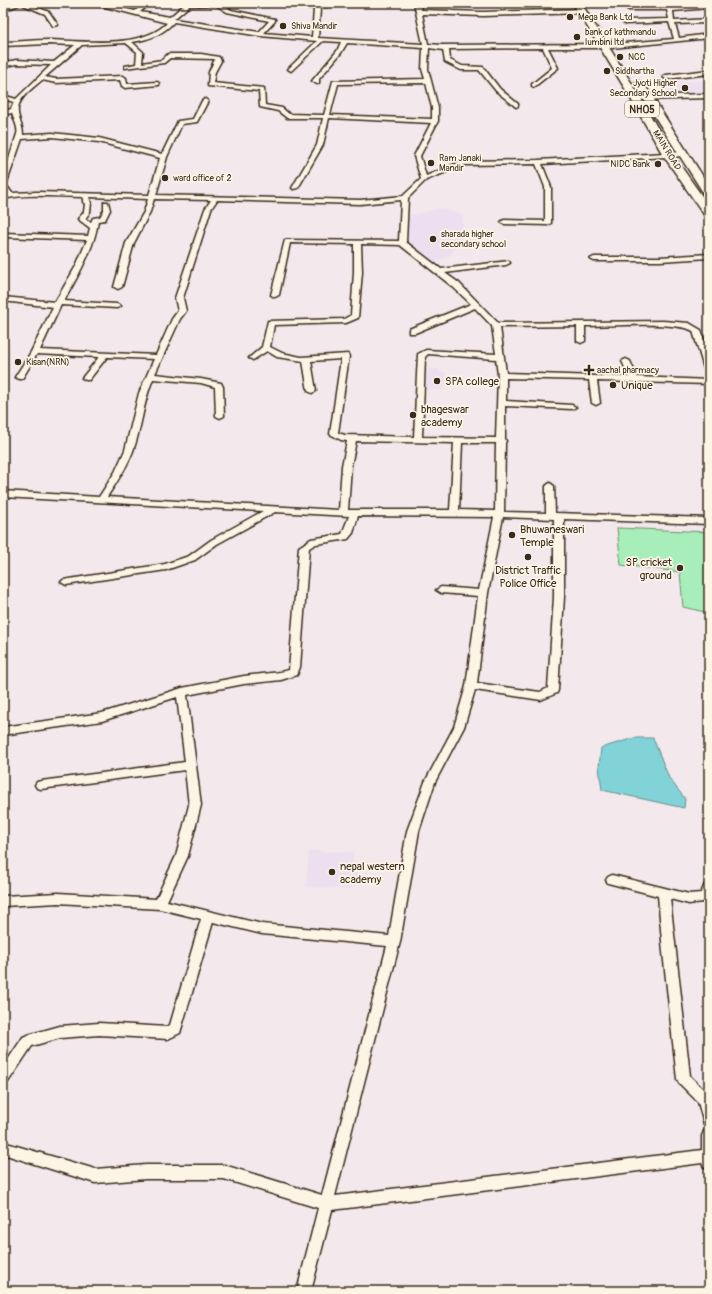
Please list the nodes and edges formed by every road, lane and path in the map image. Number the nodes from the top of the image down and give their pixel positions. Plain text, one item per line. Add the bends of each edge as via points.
1 (21, 3) edge
2 (93, 3) edge
3 (112, 3) edge
4 (148, 3) edge
5 (217, 3) edge
6 (105, 6) junction
7 (582, 6) edge
8 (646, 6) edge
9 (709, 6) edge
10 (418, 7) edge
11 (670, 7) edge
12 (629, 8) dead end
13 (3, 9) edge
14 (317, 9) dead end
15 (135, 13) junction
16 (164, 19) junction
17 (709, 21) edge
18 (625, 22) dead end
19 (672, 22) junction
20 (55, 25) dead end
21 (260, 34) junction
22 (709, 36) edge
23 (126, 40) junction
24 (318, 40) junction
25 (677, 40) junction
26 (345, 41) junction
27 (81, 43) junction
28 (3, 44) edge
29 (426, 46) junction
30 (608, 46) junction
31 (442, 47) junction
32 (545, 47) junction
33 (56, 64) junction
34 (3, 65) edge
35 (139, 65) junction
36 (127, 67) dead end
37 (291, 69) dead end
38 (709, 72) edge
39 (666, 77) dead end
40 (42, 78) junction
41 (428, 81) junction
42 (316, 82) dead end
43 (157, 84) dead end
44 (534, 85) dead end
45 (709, 96) edge
46 (3, 97) edge
47 (636, 98) junction
48 (648, 98) junction
49 (18, 101) junction
50 (205, 101) dead end
51 (516, 105) dead end
52 (15, 110) junction
53 (3, 113) edge
54 (326, 117) junction
55 (435, 121) junction
56 (18, 137) junction
57 (684, 154) junction
58 (668, 155) junction
59 (164, 157) junction
60 (7, 162) edge
61 (538, 162) junction
62 (424, 179) junction
63 (3, 182) edge
64 (295, 188) dead end
65 (709, 194) edge
66 (10, 195) junction
67 (86, 195) junction
68 (151, 196) junction
69 (3, 197) edge
70 (405, 198) junction
71 (215, 199) junction
72 (106, 203) dead end
73 (708, 211) edge
74 (504, 222) dead end
75 (94, 227) junction
76 (3, 235) edge
77 (92, 238) junction
78 (357, 242) junction
79 (402, 243) junction
80 (709, 256) edge
81 (594, 259) dead end
82 (506, 263) dead end
83 (438, 272) junction
84 (118, 287) dead end
85 (275, 295) dead end
86 (3, 299) edge
87 (58, 304) junction
88 (476, 305) junction
89 (116, 306) dead end
90 (581, 324) junction
91 (496, 325) junction
92 (412, 330) dead end
93 (581, 341) dead end
94 (266, 348) junction
95 (35, 352) junction
96 (104, 356) junction
97 (501, 357) junction
98 (159, 358) junction
99 (253, 358) dead end
100 (307, 359) junction
101 (626, 361) dead end
102 (709, 372) edge
103 (502, 375) junction
104 (151, 376) junction
105 (19, 377) dead end
106 (86, 378) dead end
107 (593, 378) junction
108 (634, 380) junction
109 (709, 382) edge
110 (312, 391) dead end
111 (502, 403) junction
112 (596, 403) dead end
113 (572, 407) dead end
114 (220, 416) dead end
115 (352, 438) junction
116 (418, 438) junction
117 (458, 440) junction
118 (502, 441) junction
119 (550, 486) dead end
120 (3, 494) edge
121 (101, 500) junction
122 (274, 510) junction
123 (342, 513) junction
124 (354, 513) junction
125 (454, 513) junction
126 (499, 514) junction
127 (555, 517) junction
128 (709, 521) edge
129 (66, 582) dead end
130 (441, 590) dead end
131 (483, 593) junction
132 (471, 686) junction
133 (182, 692) junction
134 (3, 732) edge
135 (190, 765) junction
136 (41, 785) dead end
137 (612, 880) dead end
138 (709, 887) edge
139 (664, 893) junction
140 (3, 901) edge
141 (160, 904) junction
142 (208, 917) junction
143 (394, 942) junction
144 (3, 1078) edge
145 (709, 1120) edge
146 (709, 1136) edge
147 (3, 1148) edge
148 (709, 1161) edge
149 (328, 1204) junction
150 (304, 1291) edge

1 - 13 street
1 - 20 street via 47,13
2 - 6 street
3 - 6 street
4 - 15 street
5 - 16 street via 188,4 171,19
5 - 21 street via 230,11 273,20
6 - 15 street
7 - 10 street via 505,11
7 - 30 main road, MAIN ROAD / NH05
8 - 11 street
8 - 12 street
9 - 11 street
10 - 29 street
11 - 19 street
14 - 24 street
15 - 16 street
16 - 21 street
16 - 23 street via 171,22 157,35
17 - 19 street
18 - 19 street
19 - 25 street
21 - 24 street
22 - 25 street
23 - 27 street
23 - 35 street via 140,52
24 - 26 street
24 - 37 street
25 - 30 street
26 - 29 street
26 - 42 street
27 - 28 street
27 - 33 street
29 - 31 street
29 - 41 street
30 - 32 street
30 - 47 main road, MAIN ROAD / NH05
30 - 48 main road, MAIN ROAD / NH05
31 - 32 street
31 - 51 street via 446,50 448,61 461,68 481,68 498,90
32 - 44 street via 555,68
33 - 34 street via 16,62
33 - 40 street
35 - 36 street
35 - 54 street via 164,61 168,56 217,58 210,85 262,89 262,106 280,109 287,116
38 - 39 street
40 - 43 street via 56,81 122,78 125,86
40 - 49 street
41 - 54 street via 335,82
41 - 55 street via 435,108
45 - 48 street
46 - 49 street
47 - 48 street
47 - 58 main road, MAIN ROAD / NH05
48 - 57 main road, MAIN ROAD / NH05
49 - 52 street
50 - 59 street via 194,121 180,122
52 - 53 street
52 - 56 street via 20,131
54 - 55 street
54 - 64 street via 320,145
55 - 62 street via 417,156
56 - 59 street via 52,135 99,140
56 - 60 street
57 - 58 street
57 - 65 main road, MAIN ROAD / NH05
58 - 61 street
58 - 73 main road, MAIN ROAD / NH05
59 - 68 street
60 - 63 street
61 - 62 street via 463,163
61 - 74 street via 548,187 548,223
62 - 70 street
63 - 66 street
66 - 67 street
66 - 69 street
67 - 68 street
67 - 75 street via 87,212 81,219
68 - 71 street
68 - 84 street via 147,212 130,243
70 - 71 street via 360,202
70 - 79 street
71 - 98 street via 208,209 179,298 182,311
72 - 75 street via 103,219 95,219
75 - 77 street
76 - 77 street
77 - 87 street via 81,264
78 - 79 street
78 - 85 street via 287,241
78 - 94 street via 355,316 346,321 271,323
79 - 83 street
80 - 81 street
82 - 83 street
83 - 88 street
86 - 87 street
87 - 89 street
87 - 95 street
88 - 91 street
88 - 92 street
90 - 91 street
90 - 93 street
90 - 102 street via 689,325 697,330
91 - 97 street
94 - 99 street
94 - 100 street via 280,355
95 - 96 street
95 - 105 street
96 - 98 street
96 - 106 street
97 - 103 street
97 - 116 street via 423,353
98 - 104 street
100 - 110 street
100 - 115 street via 347,354 334,434
101 - 108 street
103 - 107 street
103 - 111 street
104 - 114 street via 218,385
104 - 121 street via 143,393 129,450 119,472
107 - 108 street
107 - 112 street
108 - 109 street
111 - 113 street
111 - 118 street
115 - 116 street
115 - 123 street via 348,452
116 - 117 street
117 - 118 street
117 - 125 street
118 - 126 street
119 - 127 street
120 - 121 street
121 - 122 street
122 - 123 street
122 - 129 street via 214,542 192,558 172,566
123 - 124 street
124 - 125 street
124 - 133 street via 345,537 314,541 304,547 293,672
125 - 126 street
126 - 127 street
126 - 131 street
127 - 128 street
127 - 132 street via 558,597 553,690 541,696
130 - 131 street
131 - 132 street
132 - 143 street via 459,727 430,782 413,831
133 - 134 street via 102,717
133 - 135 street
135 - 136 street
135 - 141 street via 195,805 182,856
137 - 139 street
138 - 139 street via 705,898 689,900
139 - 145 street via 668,952 684,1079 704,1099
140 - 141 street via 58,898
141 - 142 street
142 - 143 street via 262,929
142 - 144 street via 175,1029 168,1033 99,1029 60,1032 28,1041
143 - 149 street
146 - 148 street
147 - 149 street via 95,1176 146,1172 224,1172
148 - 149 street via 705,1156
149 - 150 street

